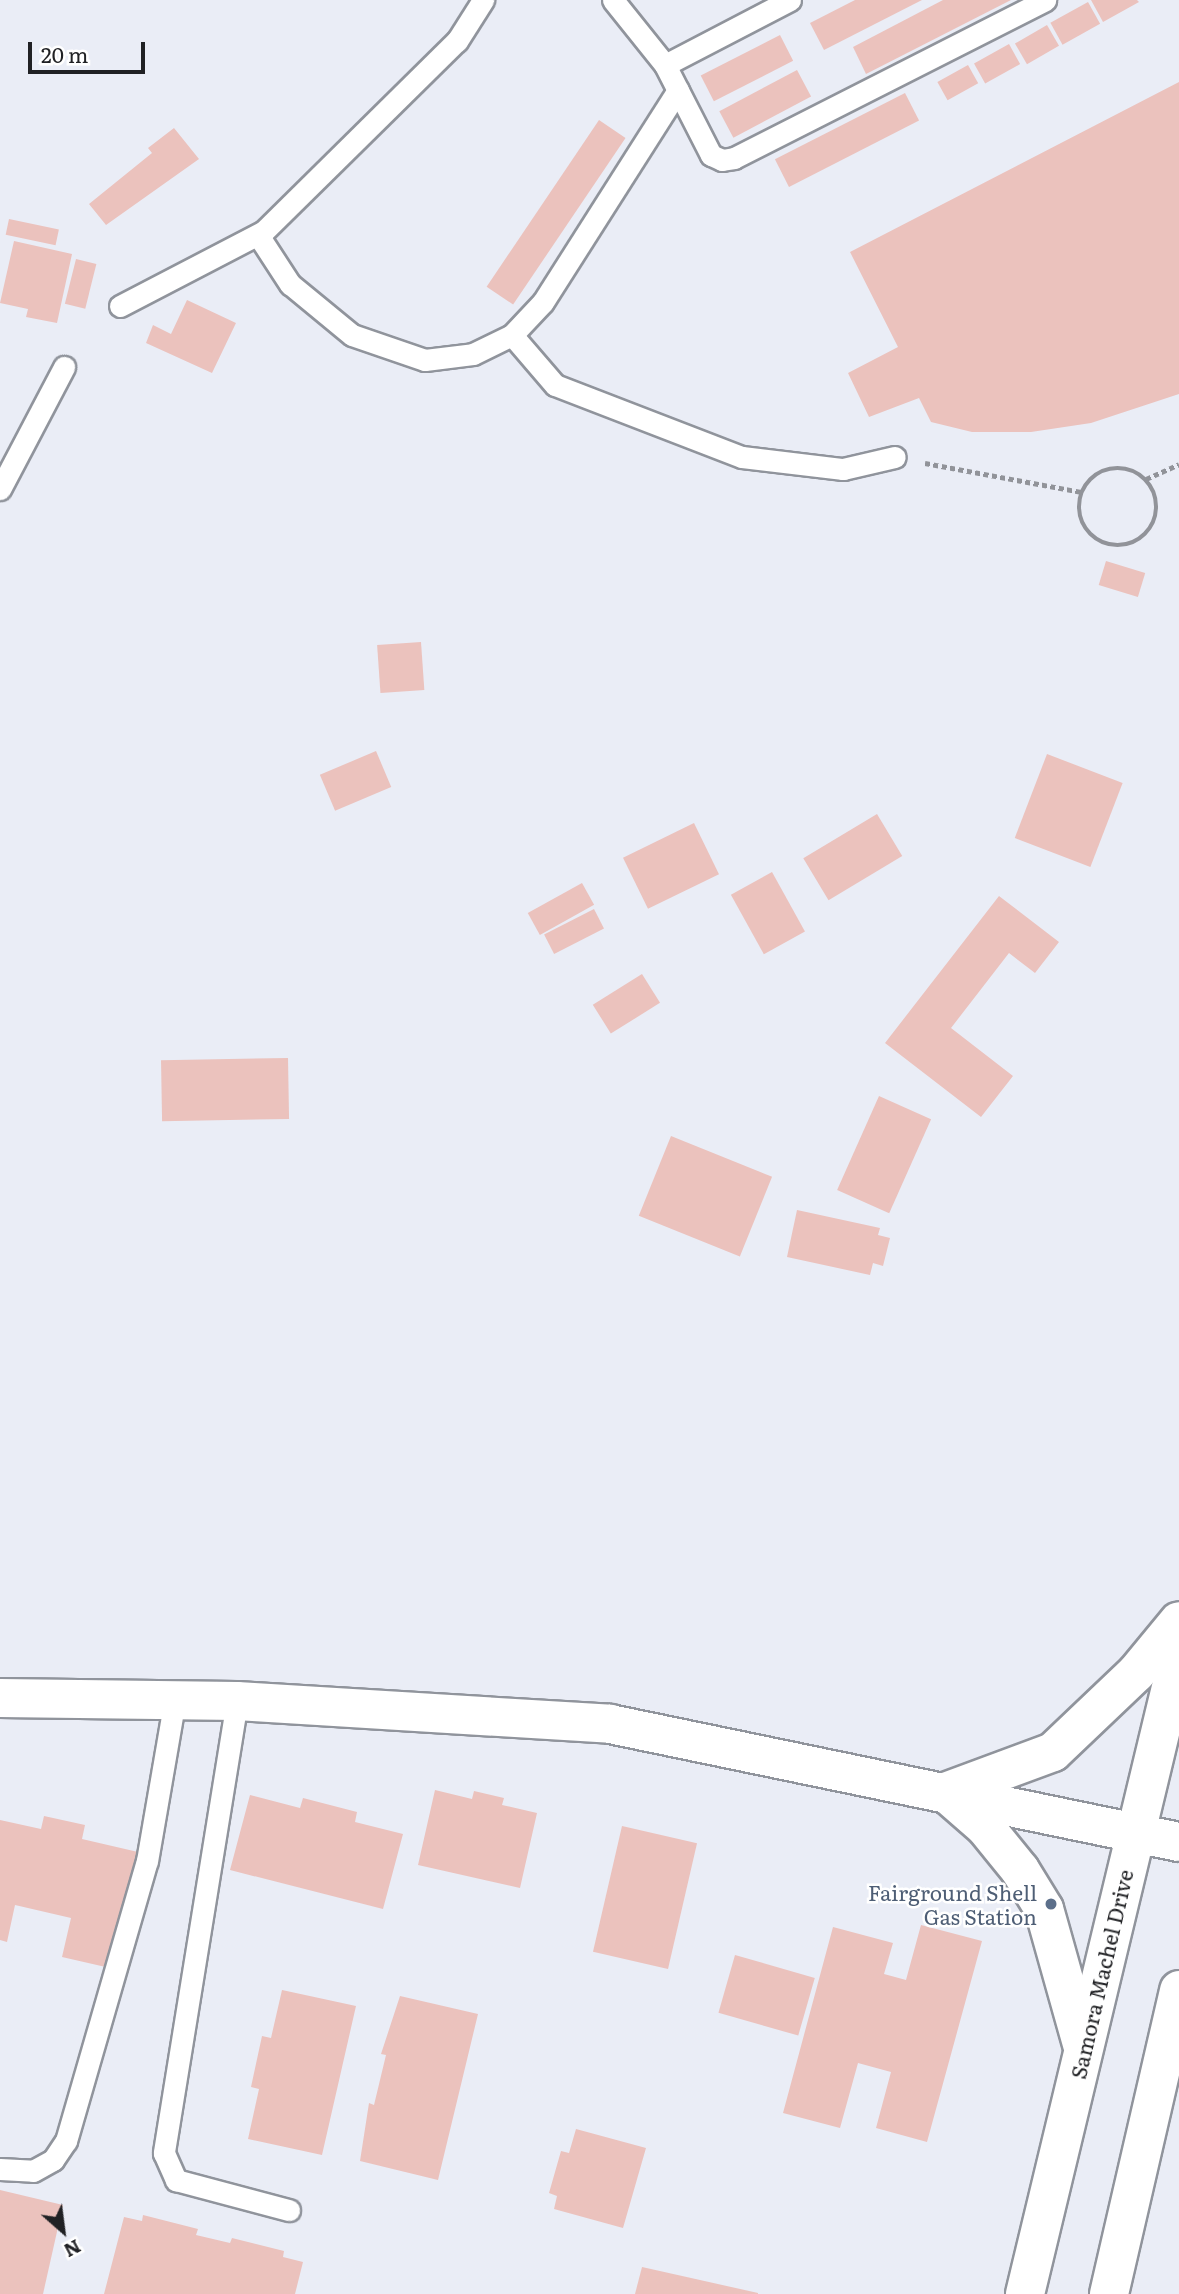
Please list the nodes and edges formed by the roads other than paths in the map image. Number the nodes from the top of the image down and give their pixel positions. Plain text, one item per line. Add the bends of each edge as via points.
1 (484, 0) edge
2 (613, 0) edge
3 (790, 0) edge
4 (1045, 0) edge
5 (665, 65) junction
6 (678, 90) junction
7 (258, 234) junction
8 (120, 306) dead end
9 (512, 335) junction
10 (64, 367) dead end
11 (895, 457) road end
12 (0, 489) edge
13 (1179, 1621) edge
14 (1179, 1654) edge
15 (0, 1698) edge
16 (175, 1699) junction
17 (236, 1701) junction
18 (945, 1792) junction
19 (1135, 1832) junction
20 (1179, 1842) edge
21 (1179, 1990) edge
22 (1172, 2047) edge
23 (1083, 2048) junction
24 (0, 2169) edge
25 (289, 2210) dead end
26 (1025, 2294) edge
27 (1109, 2294) edge

1 - 7 lane via 457,41 302,198
2 - 5 lane
3 - 5 lane
4 - 6 lane via 734,158 722,160 711,155
5 - 6 lane
6 - 9 lane via 543,302
7 - 8 lane
7 - 9 lane via 290,284 352,335 425,360 473,354
9 - 11 lane via 555,385 742,457 843,470
10 - 12 lane
13 - 18 main road via 1136,1673 1054,1752
14 - 19 main road, Samora Machel Drive
15 - 16 main road
16 - 17 main road
16 - 24 lane via 148,1861 66,2141 53,2160 33,2171
17 - 18 main road via 610,1724
17 - 25 lane via 164,2153 176,2180
18 - 19 main road
18 - 23 main road via 985,1828 1020,1870 1044,1909
19 - 20 main road
19 - 23 main road, Samora Machel Drive
21 - 22 main road
22 - 27 main road
23 - 26 main road, Samora Machel Drive

